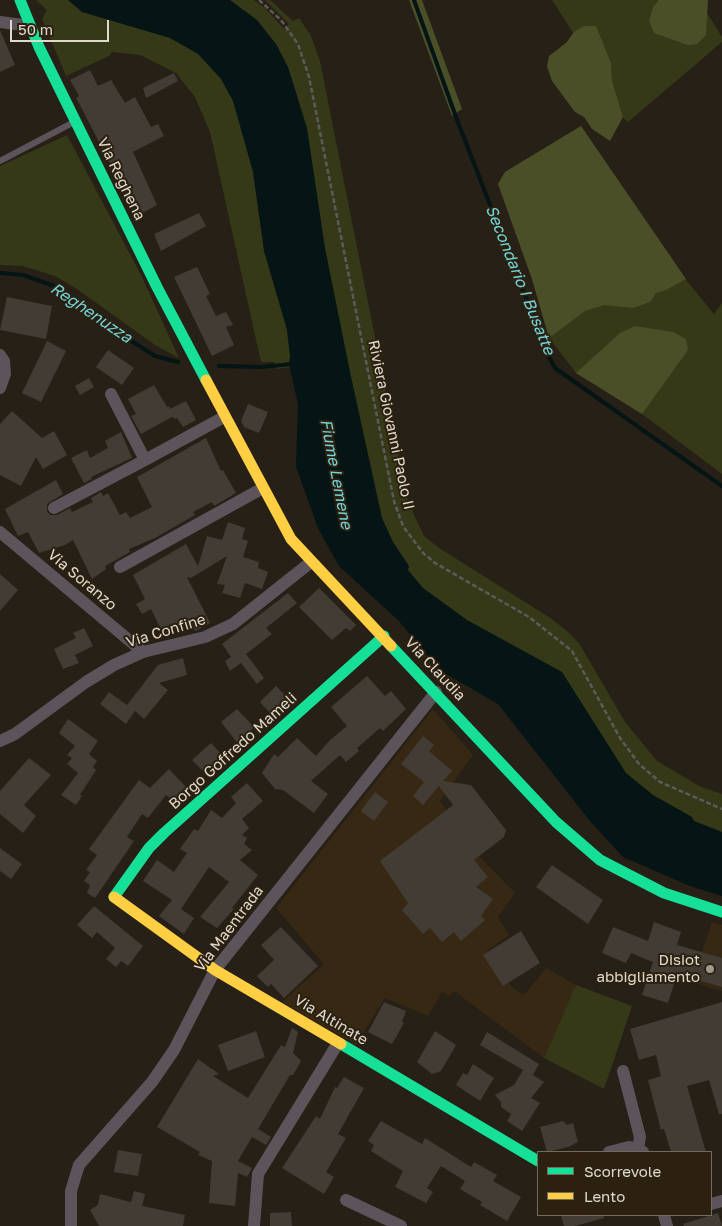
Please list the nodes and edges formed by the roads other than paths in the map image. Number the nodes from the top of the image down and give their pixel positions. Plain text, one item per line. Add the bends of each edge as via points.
1 (20, 0) edge
2 (0, 22) edge
3 (30, 26) junction
4 (75, 122) junction
5 (0, 161) edge
6 (0, 355) edge
7 (199, 369) joint
8 (0, 388) edge
9 (111, 394) dead end
10 (224, 417) junction
11 (145, 460) junction
12 (263, 488) junction
13 (54, 508) dead end
14 (0, 532) edge
15 (311, 562) junction
16 (120, 567) dead end
17 (384, 636) junction
18 (143, 652) junction
19 (436, 692) junction
20 (0, 741) edge
21 (114, 897) joint
22 (722, 912) edge
23 (215, 970) junction
24 (338, 1043) junction
25 (623, 1071) dead end
26 (641, 1150) edge
27 (614, 1151) edge
28 (537, 1160) edge
29 (346, 1200) dead end
30 (71, 1226) edge
31 (254, 1226) edge
32 (401, 1226) edge

1 - 3 street, Via Reghena
2 - 3 street
3 - 4 street, Via Reghena
4 - 5 lane
4 - 7 street, Via Reghena
6 - 8 street via 5,374
7 - 10 street, Via Claudia
9 - 11 street
10 - 11 street
10 - 12 street, Via Claudia
11 - 13 street
12 - 15 street, Via Claudia via 291,539
12 - 16 street
14 - 18 street, Via Soranzo
15 - 17 street, Via Claudia
15 - 18 street, Via Confine via 233,624 218,632
17 - 19 street, Via Claudia
17 - 21 street, Borgo Goffredo Mameli via 164,833 149,848
18 - 20 street, Via Confine via 86,682 15,734
19 - 22 street, Via Claudia via 556,822 600,860 636,881
19 - 23 street, Via Maentrada
21 - 23 street, Via Altinate
23 - 24 street, Via Altinate
23 - 30 street, Via Maentrada via 174,1050 152,1082 79,1164 71,1191
24 - 28 street, Via Altinate
24 - 31 street via 258,1174
25 - 26 street
26 - 27 street
29 - 32 street

